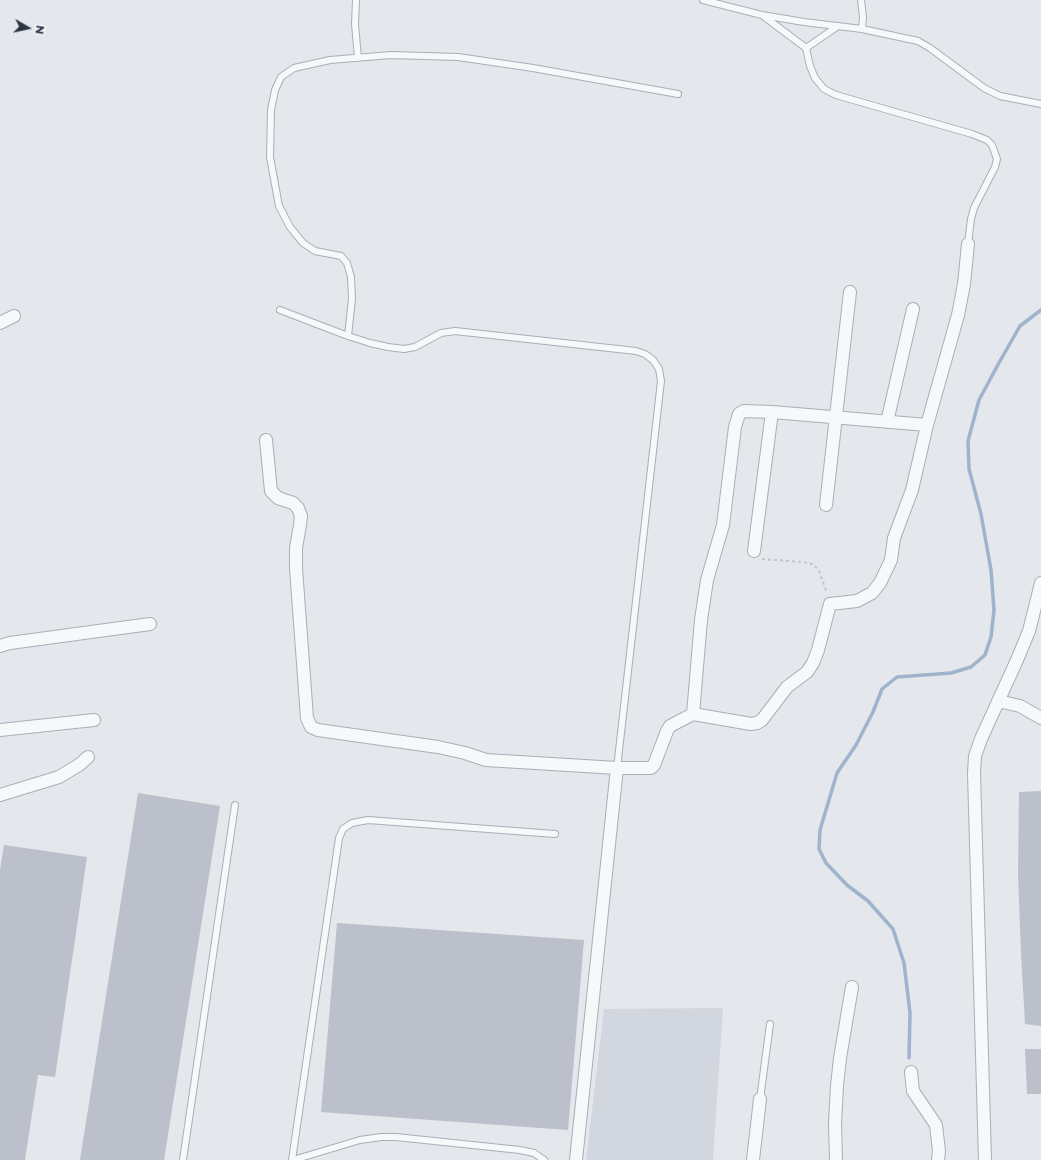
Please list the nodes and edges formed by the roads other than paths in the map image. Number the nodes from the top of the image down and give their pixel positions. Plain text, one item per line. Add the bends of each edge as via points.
1 (356, 0) edge
2 (703, 0) edge
3 (861, 0) edge
4 (762, 15) junction
5 (838, 26) junction
6 (862, 29) junction
7 (806, 48) junction
8 (358, 58) junction
9 (678, 94) dead end
10 (1041, 104) edge
11 (968, 244) joint
12 (850, 292) dead end
13 (913, 309) dead end
14 (280, 310) dead end
15 (14, 316) dead end
16 (0, 323) edge
17 (348, 336) junction
18 (772, 412) junction
19 (836, 417) junction
20 (887, 422) junction
21 (927, 425) junction
22 (266, 440) dead end
23 (826, 505) dead end
24 (754, 551) road end
25 (1041, 584) edge
26 (150, 624) dead end
27 (0, 646) edge
28 (998, 701) junction
29 (693, 714) junction
30 (1041, 718) edge
31 (94, 720) dead end
32 (0, 730) edge
33 (88, 757) dead end
34 (618, 768) junction
35 (0, 795) edge
36 (235, 805) dead end
37 (555, 834) dead end
38 (852, 987) dead end
39 (770, 1024) dead end
40 (911, 1072) dead end
41 (760, 1099) joint
42 (183, 1160) edge
43 (293, 1160) edge
44 (544, 1160) edge
45 (576, 1160) edge
46 (753, 1160) edge
47 (836, 1160) edge
48 (938, 1160) edge
49 (985, 1160) edge

1 - 8 lane
2 - 4 lane
3 - 6 lane
4 - 5 lane
4 - 7 lane
5 - 6 lane
5 - 7 lane
6 - 10 lane via 918,41 984,88 1000,96
7 - 11 lane via 815,78 824,89 836,95 972,134 992,145 997,159 974,208
8 - 9 lane via 391,55 458,57
8 - 17 lane via 330,60 294,68 281,77 271,110 270,157 278,206 303,243 315,251 340,256 347,263 351,277 352,299
11 - 21 street via 958,315
12 - 19 street
13 - 20 street
14 - 17 lane
15 - 16 street
17 - 34 lane via 370,344 404,349 415,347 441,333 455,331 636,351 653,360 659,369 661,381
18 - 19 street
18 - 24 street
18 - 29 street via 744,411 737,419 725,513 707,580
19 - 20 street
19 - 23 street
20 - 21 street
21 - 29 street via 912,490 894,538 891,560 872,593 857,601 830,604 813,664 807,672 787,687 762,720 751,724
22 - 34 street via 271,491 278,498 293,503 301,516 296,568 307,718 311,727 438,747 486,760
25 - 28 street via 1029,631
26 - 27 street
28 - 30 street via 1020,706
28 - 49 street via 975,756 974,773
29 - 34 street via 670,726 651,768
31 - 32 street
33 - 35 street via 80,765 59,777
34 - 45 street
36 - 42 lane
37 - 43 lane via 368,820 352,823 343,829
38 - 47 street via 837,1086
39 - 41 lane
40 - 48 street via 913,1091 936,1125
41 - 46 street
43 - 44 lane via 360,1140 396,1136 520,1150 534,1153

